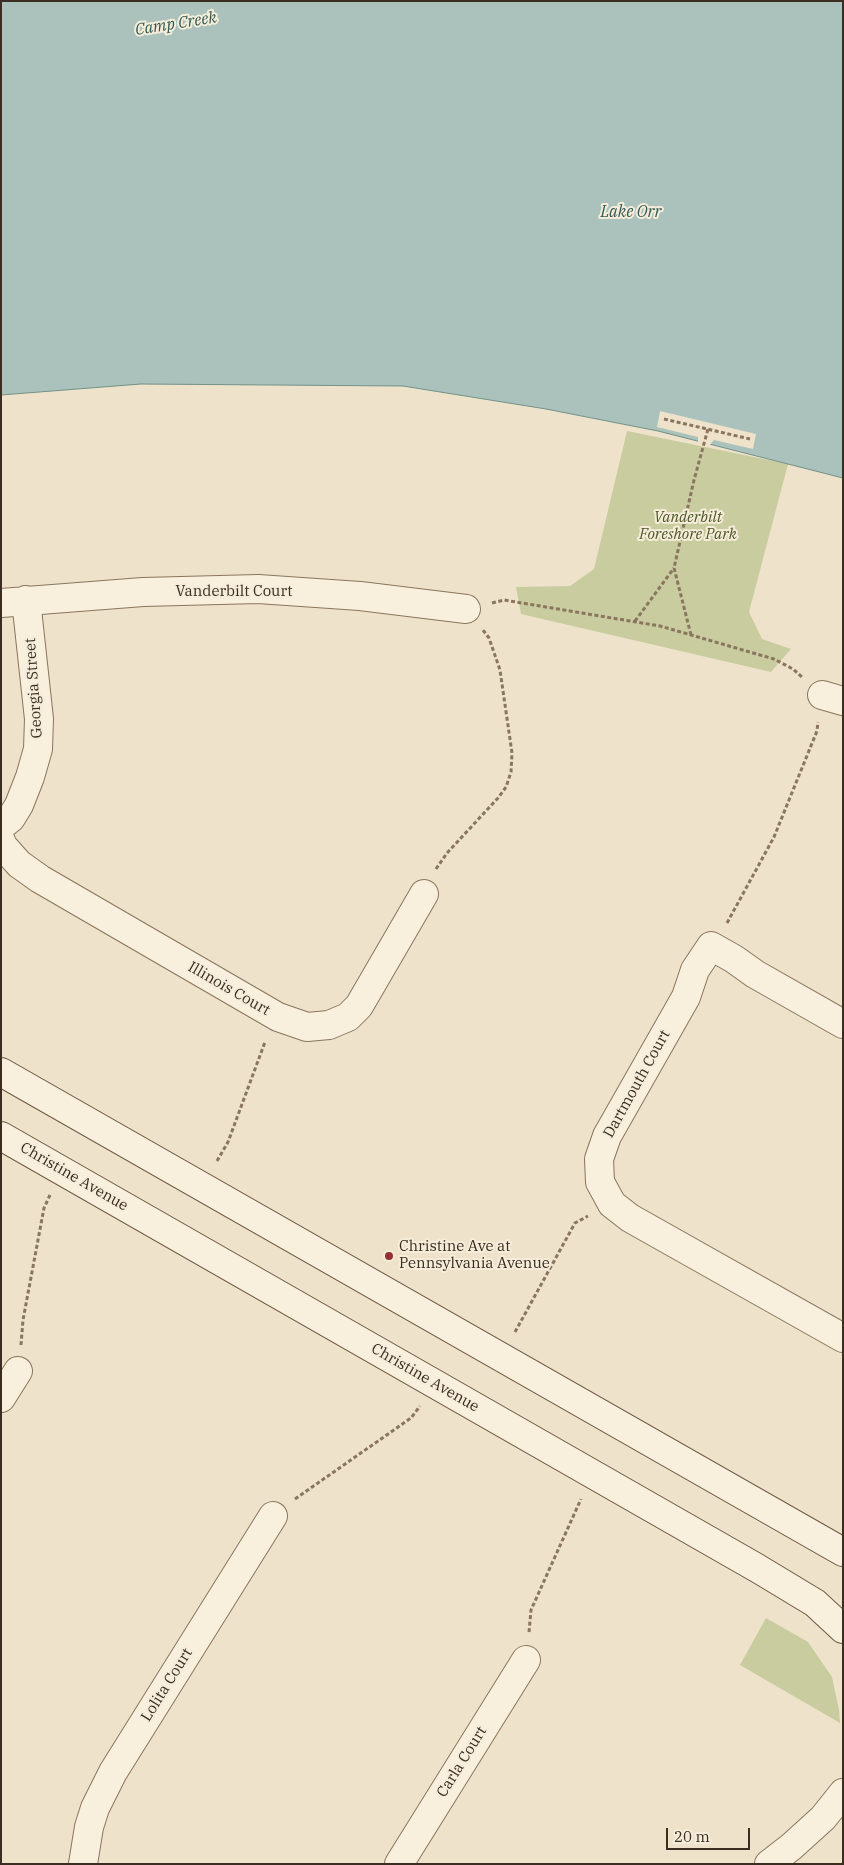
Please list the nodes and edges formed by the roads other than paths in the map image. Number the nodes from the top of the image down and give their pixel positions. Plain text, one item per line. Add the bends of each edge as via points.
1 (14, 602) edge
2 (466, 609) road end
3 (1, 826) edge
4 (1, 840) edge
5 (424, 894) road end
6 (843, 1024) edge
7 (1, 1072) edge
8 (1, 1136) edge
9 (843, 1338) edge
10 (18, 1371) road end
11 (1, 1398) edge
12 (273, 1516) road end
13 (843, 1552) edge
14 (843, 1629) edge
15 (526, 1660) road end
16 (843, 1793) edge
17 (83, 1864) edge
18 (399, 1864) edge
19 (769, 1864) edge

1 - 2 street, Vanderbilt Court via 142,592 258,589 360,596
1 - 3 street, Georgia Street via 39,719 38,749 19,805
4 - 5 street, Illinois Court via 19,864 40,879 278,1017 307,1028 329,1025 348,1017 359,1006
6 - 9 street, Dartmouth Court via 711,946 606,1136 599,1159 600,1182 612,1204 630,1218
7 - 13 street
8 - 14 street, Christine Avenue via 800,1594
10 - 11 street
12 - 17 street, Lolita Court via 113,1772 95,1808
15 - 18 street, Carla Court
16 - 19 street via 823,1818

